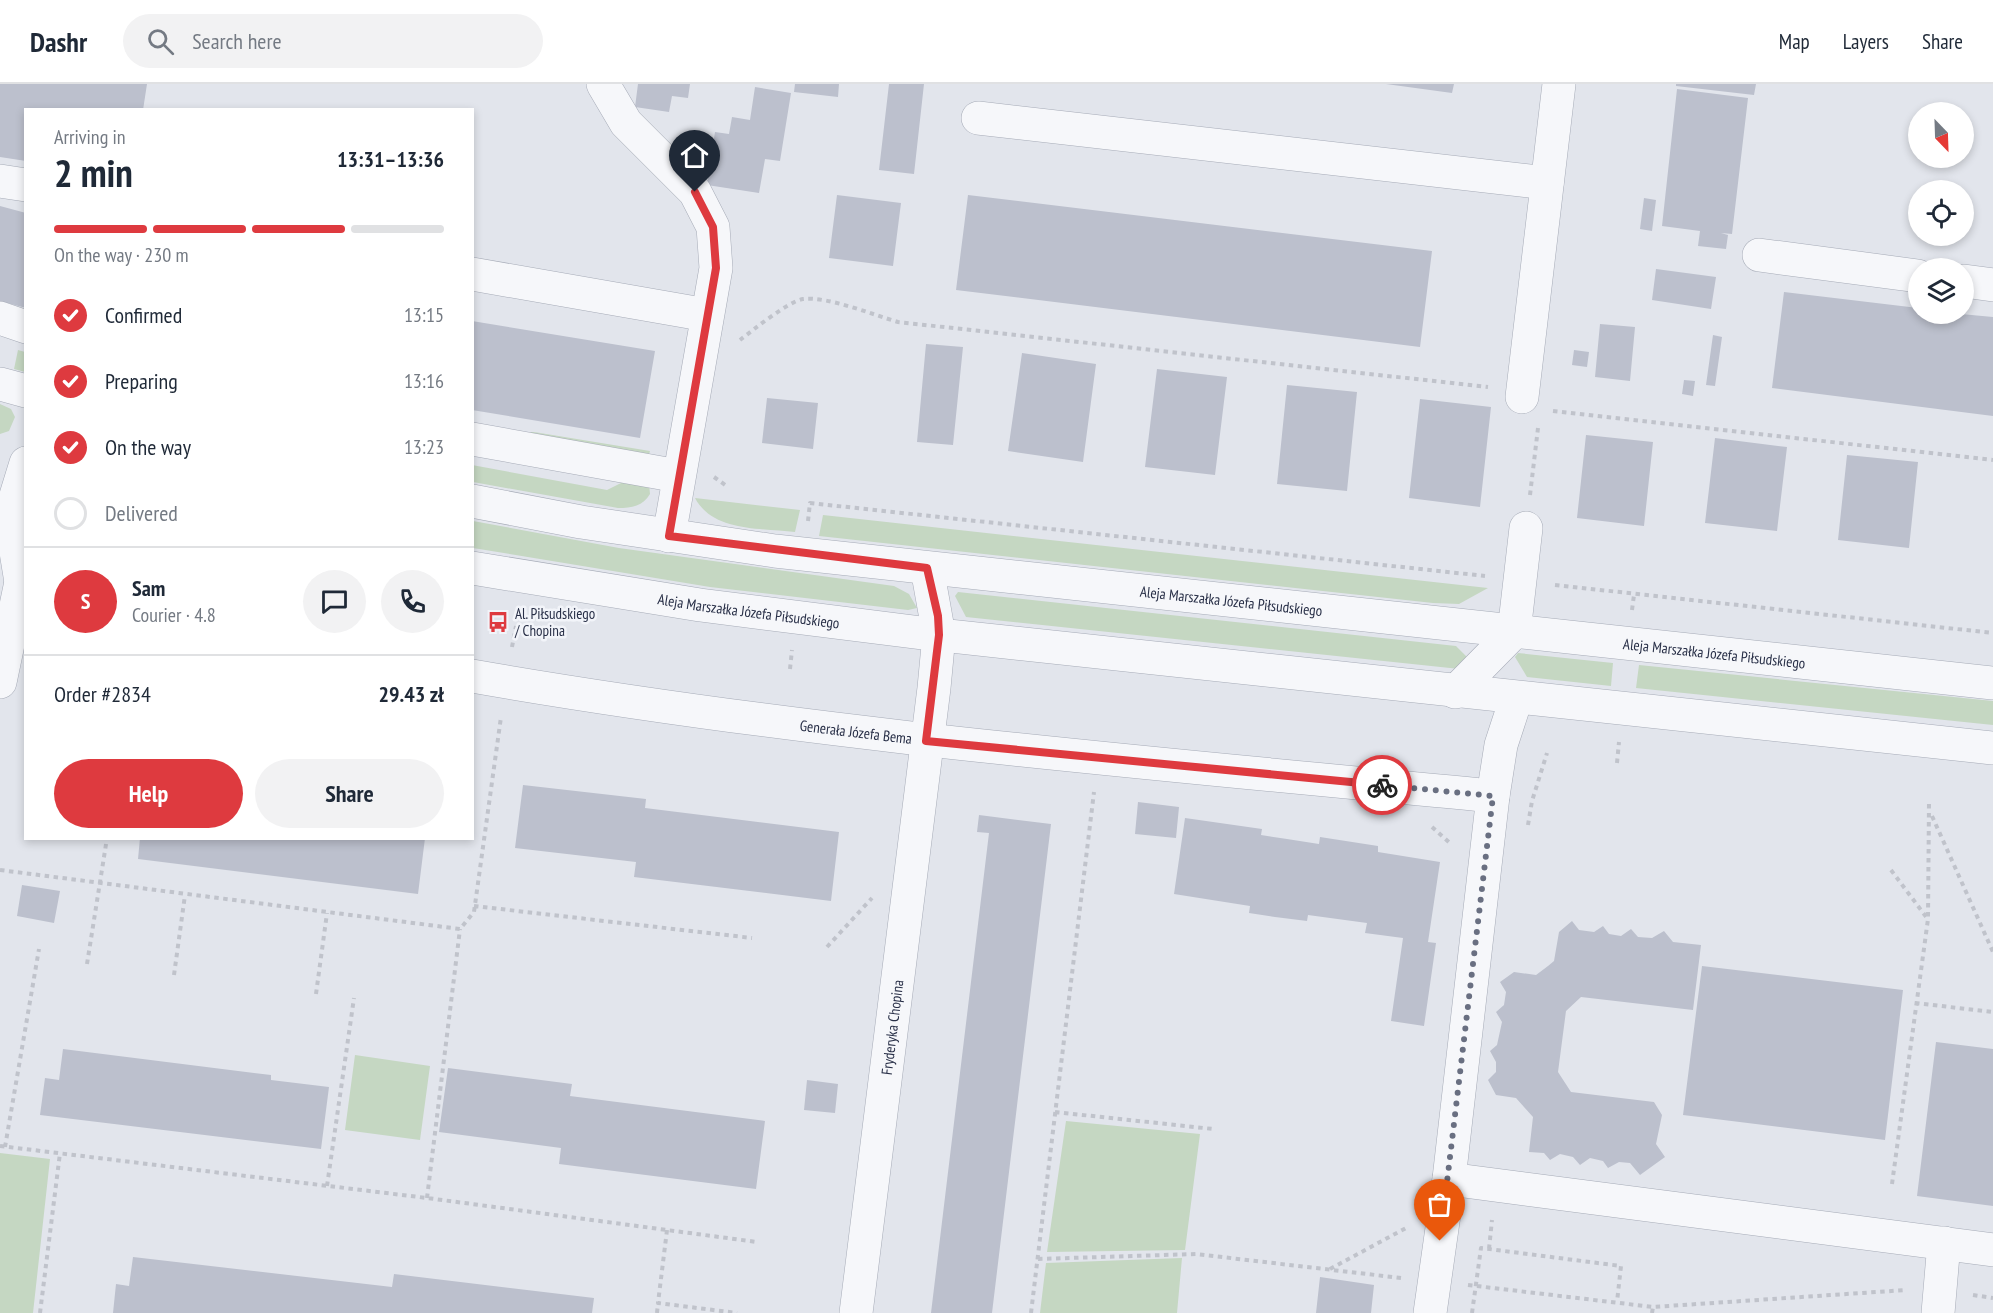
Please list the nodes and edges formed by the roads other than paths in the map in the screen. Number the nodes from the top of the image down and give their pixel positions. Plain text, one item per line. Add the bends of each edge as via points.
1 (603, 84) edge
2 (1559, 84) edge
3 (978, 118) dead end
4 (0, 181) edge
5 (1547, 183) junction
6 (24, 185) edge
7 (1759, 255) dead end
8 (474, 274) edge
9 (1908, 275) edge
10 (1974, 282) edge
11 (1993, 285) edge
12 (707, 315) junction
13 (0, 318) edge
14 (24, 326) edge
15 (0, 384) edge
16 (24, 390) edge
17 (1531, 403) road end
18 (474, 439) edge
19 (0, 455) edge
20 (24, 462) edge
21 (24, 470) edge
22 (678, 476) junction
23 (474, 501) edge
24 (1526, 528) road end
25 (669, 536) junction
26 (474, 568) edge
27 (927, 568) junction
28 (18, 580) edge
29 (1514, 632) junction
30 (939, 635) junction
31 (474, 676) edge
32 (0, 682) edge
33 (1993, 683) edge
34 (1455, 692) junction
35 (1516, 699) junction
36 (926, 741) junction
37 (1993, 748) edge
38 (1493, 796) junction
39 (1449, 1179) junction
40 (1944, 1243) junction
41 (1993, 1250) edge
42 (1432, 1298) edge
43 (1939, 1302) edge
44 (856, 1313) edge

1 - 12 street via 626,123 682,177 707,212 713,227 716,268
2 - 5 street
3 - 5 street
4 - 6 street
5 - 17 street
7 - 9 street
8 - 12 street
10 - 11 street
12 - 22 street
13 - 14 street
15 - 16 street
18 - 22 street
19 - 20 street
21 - 28 street via 10,515
22 - 25 street
23 - 25 street, Aleja Marszałka Józefa Piłsudskiego
24 - 29 street
25 - 27 street, Aleja Marszałka Józefa Piłsudskiego
26 - 30 street, Aleja Marszałka Józefa Piłsudskiego via 700,605
27 - 29 street, Aleja Marszałka Józefa Piłsudskiego
27 - 30 street, Fryderyka Chopina
28 - 32 street
29 - 33 street, Aleja Marszałka Józefa Piłsudskiego
29 - 34 street
30 - 34 street, Aleja Marszałka Józefa Piłsudskiego
30 - 36 street, Fryderyka Chopina
31 - 36 street, Generała Józefa Bema via 608,699
34 - 35 street, Aleja Marszałka Józefa Piłsudskiego
35 - 37 street, Aleja Marszałka Józefa Piłsudskiego
35 - 38 street via 1501,745
36 - 38 street, Generała Józefa Bema
36 - 44 street, Fryderyka Chopina
38 - 39 street
39 - 40 street
39 - 42 street
40 - 41 street
40 - 43 street

